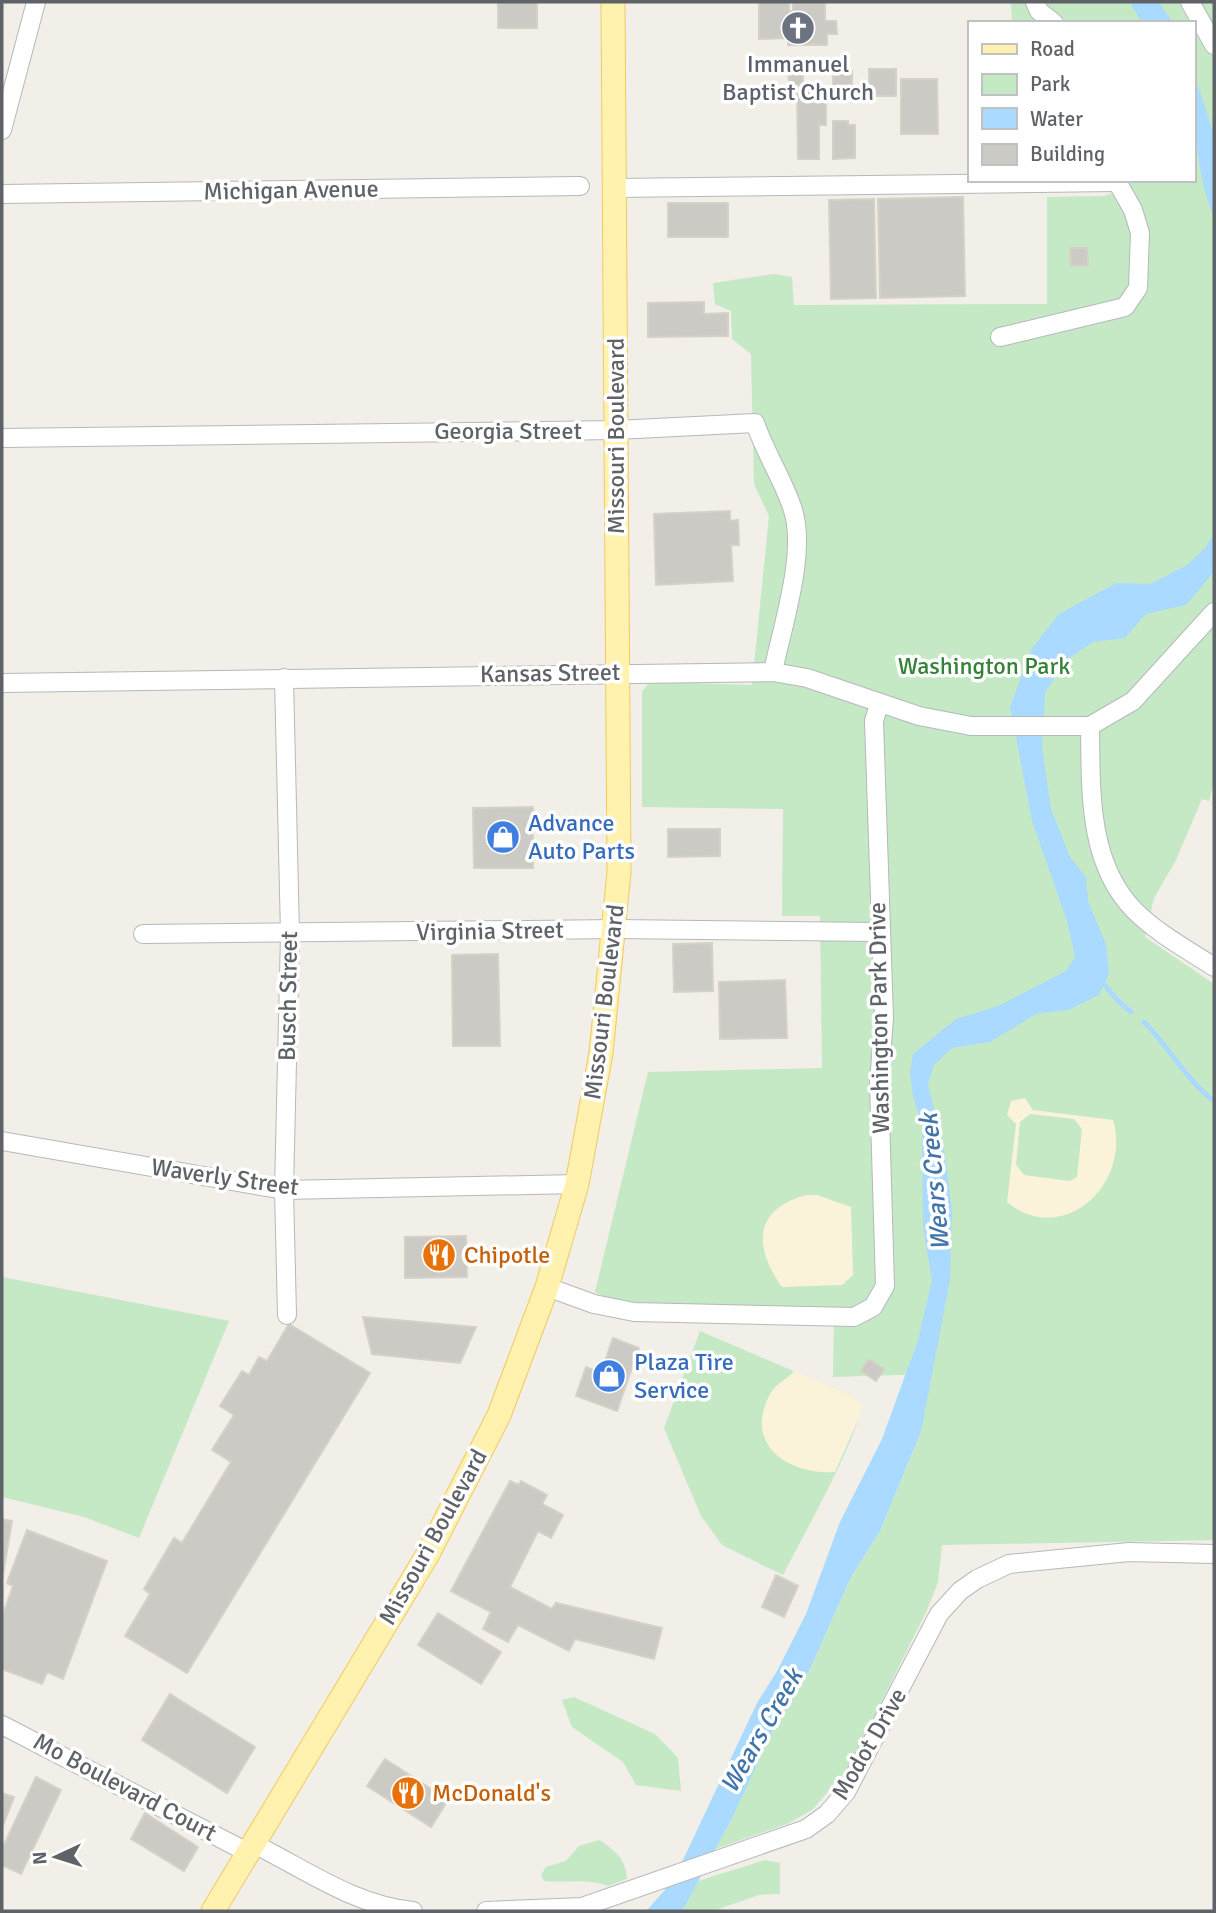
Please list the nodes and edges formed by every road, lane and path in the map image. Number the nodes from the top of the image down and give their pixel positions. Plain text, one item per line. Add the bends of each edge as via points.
1 (36, 2) edge
2 (613, 2) edge
3 (1035, 2) edge
4 (1190, 2) edge
5 (1052, 21) edge
6 (1214, 46) edge
7 (2, 130) edge
8 (1044, 182) edge
9 (1117, 182) edge
10 (580, 186) dead end
11 (614, 188) junction
12 (2, 194) edge
13 (1000, 337) dead end
14 (616, 430) junction
15 (2, 438) edge
16 (1214, 612) edge
17 (617, 672) junction
18 (773, 672) junction
19 (285, 678) junction
20 (2, 683) edge
21 (879, 704) junction
22 (1090, 726) junction
23 (616, 929) junction
24 (879, 932) junction
25 (143, 934) dead end
26 (290, 934) junction
27 (1214, 967) edge
28 (2, 1141) edge
29 (576, 1184) junction
30 (284, 1190) junction
31 (547, 1287) junction
32 (287, 1315) dead end
33 (1214, 1554) edge
34 (2, 1725) edge
35 (250, 1847) junction
36 (213, 1911) edge
37 (413, 1911) edge
38 (486, 1911) edge

1 - 7 street
2 - 11 main road, Missouri Boulevard
3 - 5 street
4 - 6 street
8 - 11 street
9 - 13 street via 1140,233 1138,288 1125,307
10 - 12 street, Michigan Avenue
11 - 14 main road, Missouri Boulevard
14 - 15 street, Georgia Street
14 - 17 main road, Missouri Boulevard
14 - 18 street, Georgia Street via 755,423 797,527 794,572
16 - 22 street via 1133,701
17 - 18 street, Kansas Street
17 - 19 street, Kansas Street
17 - 23 main road, Missouri Boulevard
18 - 21 street, Kansas Street via 807,678
19 - 20 street, Kansas Street
19 - 26 street, Busch Street
21 - 22 street, Kansas Street via 919,716 990,727
21 - 24 street, Washington Park Drive via 874,722
22 - 27 street via 1091,803 1108,872 1134,910
23 - 24 street, Virginia Street
23 - 26 street, Virginia Street
23 - 29 main road, Missouri Boulevard via 601,1053
24 - 31 street, Washington Park Drive via 884,1018 879,1083 885,1286 873,1307 854,1317 616,1310
25 - 26 street, Virginia Street
26 - 30 street, Busch Street
28 - 30 street, Waverly Street
29 - 30 street, Waverly Street
29 - 31 main road, Missouri Boulevard
30 - 32 street, Busch Street
31 - 35 main road, Missouri Boulevard via 499,1415 428,1554
33 - 38 street, Modot Drive via 1129,1552 1031,1560 995,1569 960,1591 939,1614 846,1792 806,1829 582,1907
34 - 35 street, Mo Boulevard Court
35 - 36 main road, Missouri Boulevard
35 - 37 street via 352,1896

